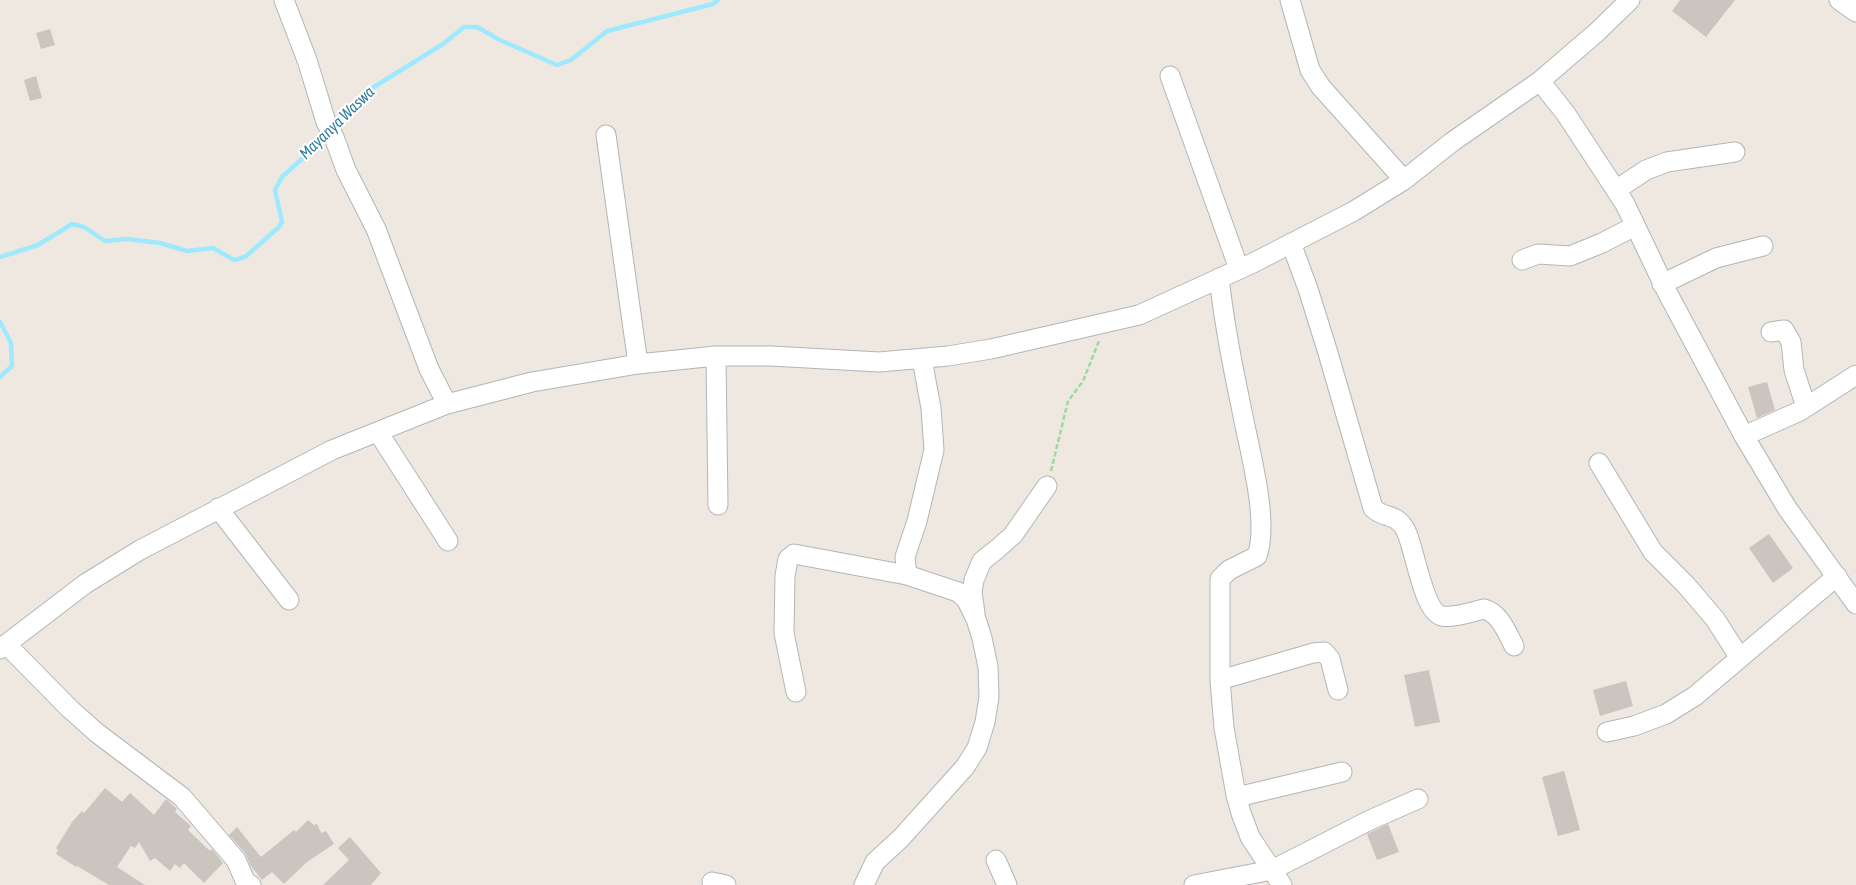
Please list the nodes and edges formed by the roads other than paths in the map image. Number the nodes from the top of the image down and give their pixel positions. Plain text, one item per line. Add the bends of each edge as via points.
1 (284, 0) edge
2 (1290, 0) edge
3 (1630, 0) edge
4 (1839, 0) edge
5 (1856, 12) edge
6 (1170, 76) dead end
7 (1540, 81) junction
8 (606, 135) dead end
9 (1735, 152) dead end
10 (1404, 180) junction
11 (1616, 190) junction
12 (1635, 226) junction
13 (1291, 244) junction
14 (1763, 246) dead end
15 (1522, 260) dead end
16 (1239, 269) junction
17 (1220, 278) junction
18 (1662, 284) junction
19 (1771, 332) dead end
20 (716, 356) junction
21 (922, 359) junction
22 (638, 364) junction
23 (1856, 375) edge
24 (447, 404) junction
25 (1806, 407) junction
26 (378, 432) junction
27 (1744, 436) junction
28 (1599, 463) dead end
29 (1047, 486) road end
30 (718, 506) dead end
31 (218, 508) junction
32 (448, 540) dead end
33 (907, 575) junction
34 (1837, 576) junction
35 (1855, 599) edge
36 (290, 600) dead end
37 (976, 619) junction
38 (1514, 646) dead end
39 (3, 647) edge
40 (1740, 658) junction
41 (1220, 680) junction
42 (1338, 690) dead end
43 (796, 692) dead end
44 (1607, 732) dead end
45 (1342, 772) dead end
46 (1237, 797) junction
47 (1418, 799) dead end
48 (996, 860) dead end
49 (1277, 877) edge
50 (246, 884) edge
51 (864, 885) edge
52 (1007, 885) edge
53 (1194, 885) edge

1 - 24 street via 346,170 376,229 429,369
2 - 10 street via 1310,70 1321,88
3 - 7 street
4 - 5 street
6 - 16 street
7 - 10 street
7 - 11 street
8 - 22 street
9 - 11 street via 1667,162 1646,170
10 - 13 street
11 - 12 street
12 - 15 street via 1570,256 1538,254
12 - 18 street
13 - 16 street
13 - 38 street via 1328,353 1373,508 1393,517 1406,530 1428,602 1435,614 1444,616 1489,610 1495,614
14 - 18 street via 1716,258
16 - 17 street
17 - 21 street via 1139,315 991,349
17 - 41 street via 1222,308 1253,463 1261,535 1257,556 1229,570 1220,579
18 - 27 street
19 - 25 street via 1784,330 1791,342 1794,370
20 - 21 street via 879,362
20 - 22 street
20 - 30 street
21 - 33 street via 931,408 934,450 905,557
22 - 24 street via 532,382
23 - 25 street
24 - 26 street
25 - 27 street
26 - 31 street via 332,450
26 - 32 street
27 - 34 street via 1786,508
28 - 40 street via 1654,552 1709,613
29 - 37 street via 1013,535 982,561 972,592
31 - 36 street
31 - 39 street via 140,550 86,584
33 - 37 street via 958,592 966,599
33 - 43 street via 794,554 788,559 784,633
34 - 35 street
34 - 40 street
37 - 51 street via 988,667 989,697 977,748 965,767 875,862
39 - 50 street via 97,733 182,797 236,860
40 - 44 street via 1695,696 1666,714
41 - 42 street via 1324,652 1330,659
41 - 46 street via 1224,728
45 - 46 street
46 - 49 street via 1250,837
47 - 49 street via 1370,820
48 - 52 street
49 - 53 street

